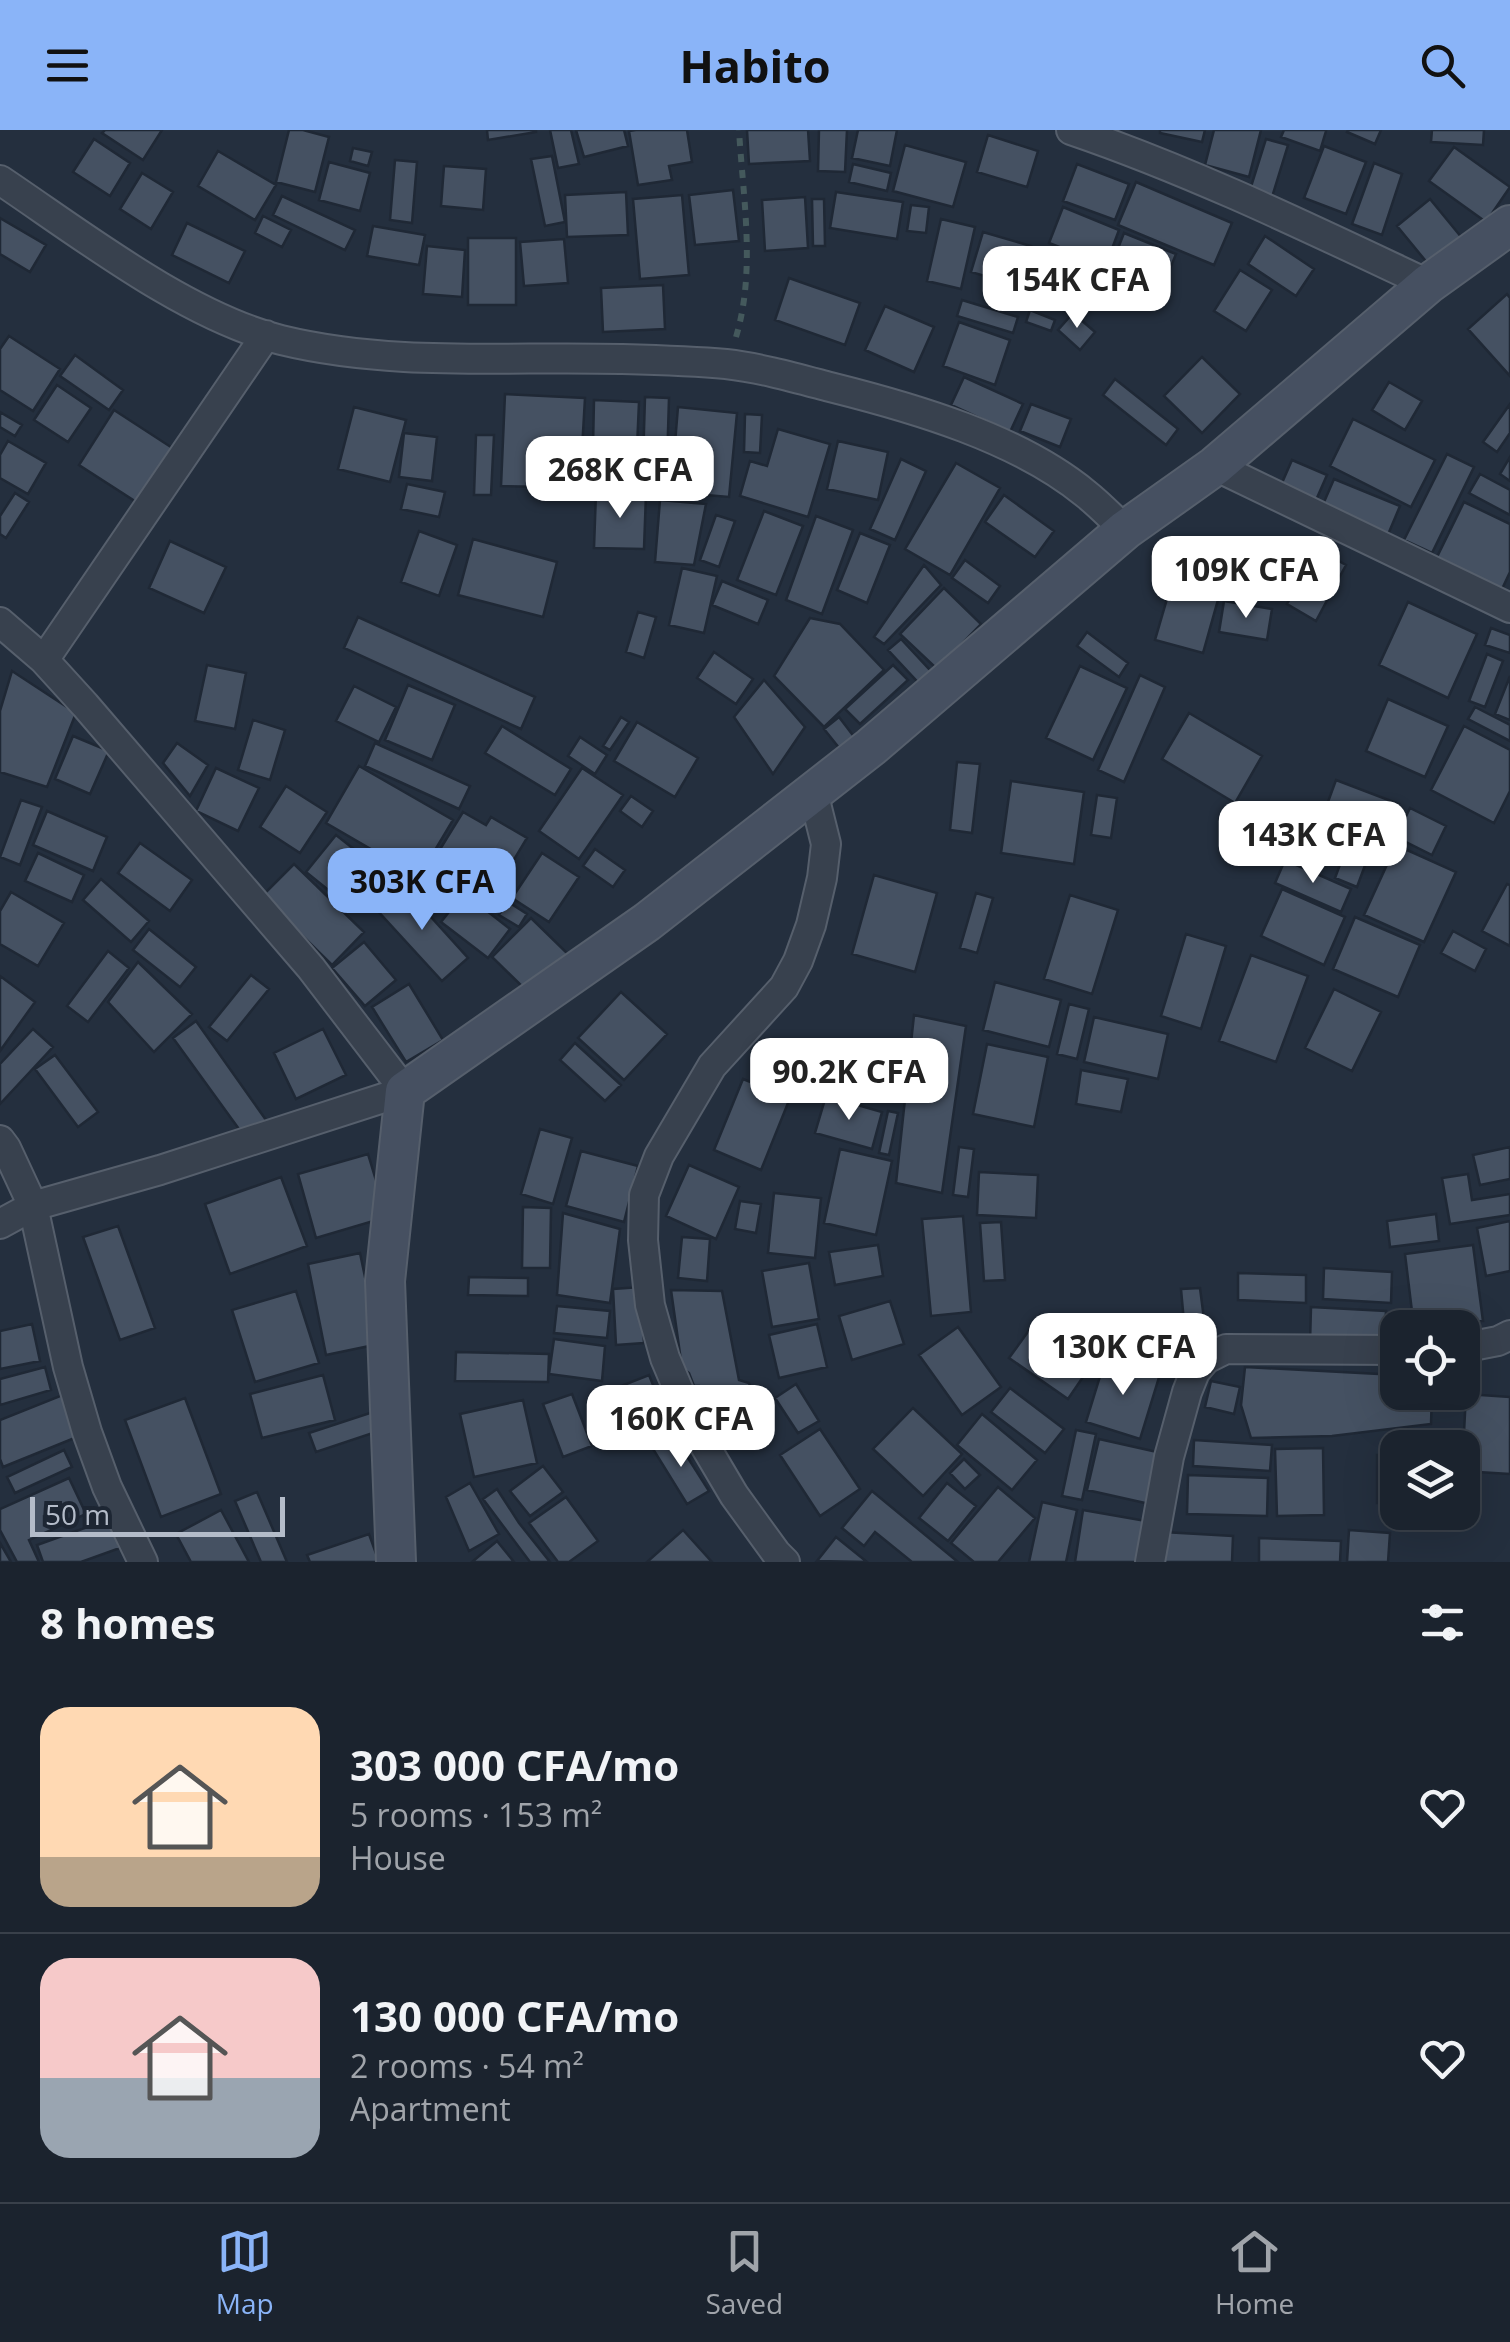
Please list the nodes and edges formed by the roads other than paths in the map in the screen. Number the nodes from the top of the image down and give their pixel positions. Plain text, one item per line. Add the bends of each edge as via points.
1 (1072, 130) edge
2 (0, 180) edge
3 (1510, 225) edge
4 (1428, 284) junction
5 (266, 334) junction
6 (1215, 466) junction
7 (1125, 530) junction
8 (1510, 608) edge
9 (0, 622) edge
10 (44, 660) junction
11 (812, 792) junction
12 (405, 1091) junction
13 (0, 1140) edge
14 (34, 1206) junction
15 (0, 1224) edge
16 (1510, 1335) edge
17 (1480, 1344) edge
18 (1380, 1350) edge
19 (143, 1562) edge
20 (396, 1562) edge
21 (785, 1562) edge
22 (1150, 1562) edge

1 - 4 street via 1279,214
2 - 5 street via 177,296
3 - 4 street
4 - 6 street
5 - 7 street via 425,359 728,364 803,380 936,416 1038,462
5 - 10 street
6 - 7 street
6 - 8 street
7 - 11 street
9 - 10 street
10 - 12 street via 311,968
11 - 12 street via 646,922
11 - 21 street via 826,844 798,961 784,988 712,1066 644,1194 650,1305 666,1358 694,1429
12 - 14 street
12 - 20 street via 386,1281
13 - 14 street
14 - 15 street
14 - 19 street via 68,1367 107,1487
16 - 17 street
18 - 22 street via 1226,1349 1206,1359 1187,1392 1169,1457

